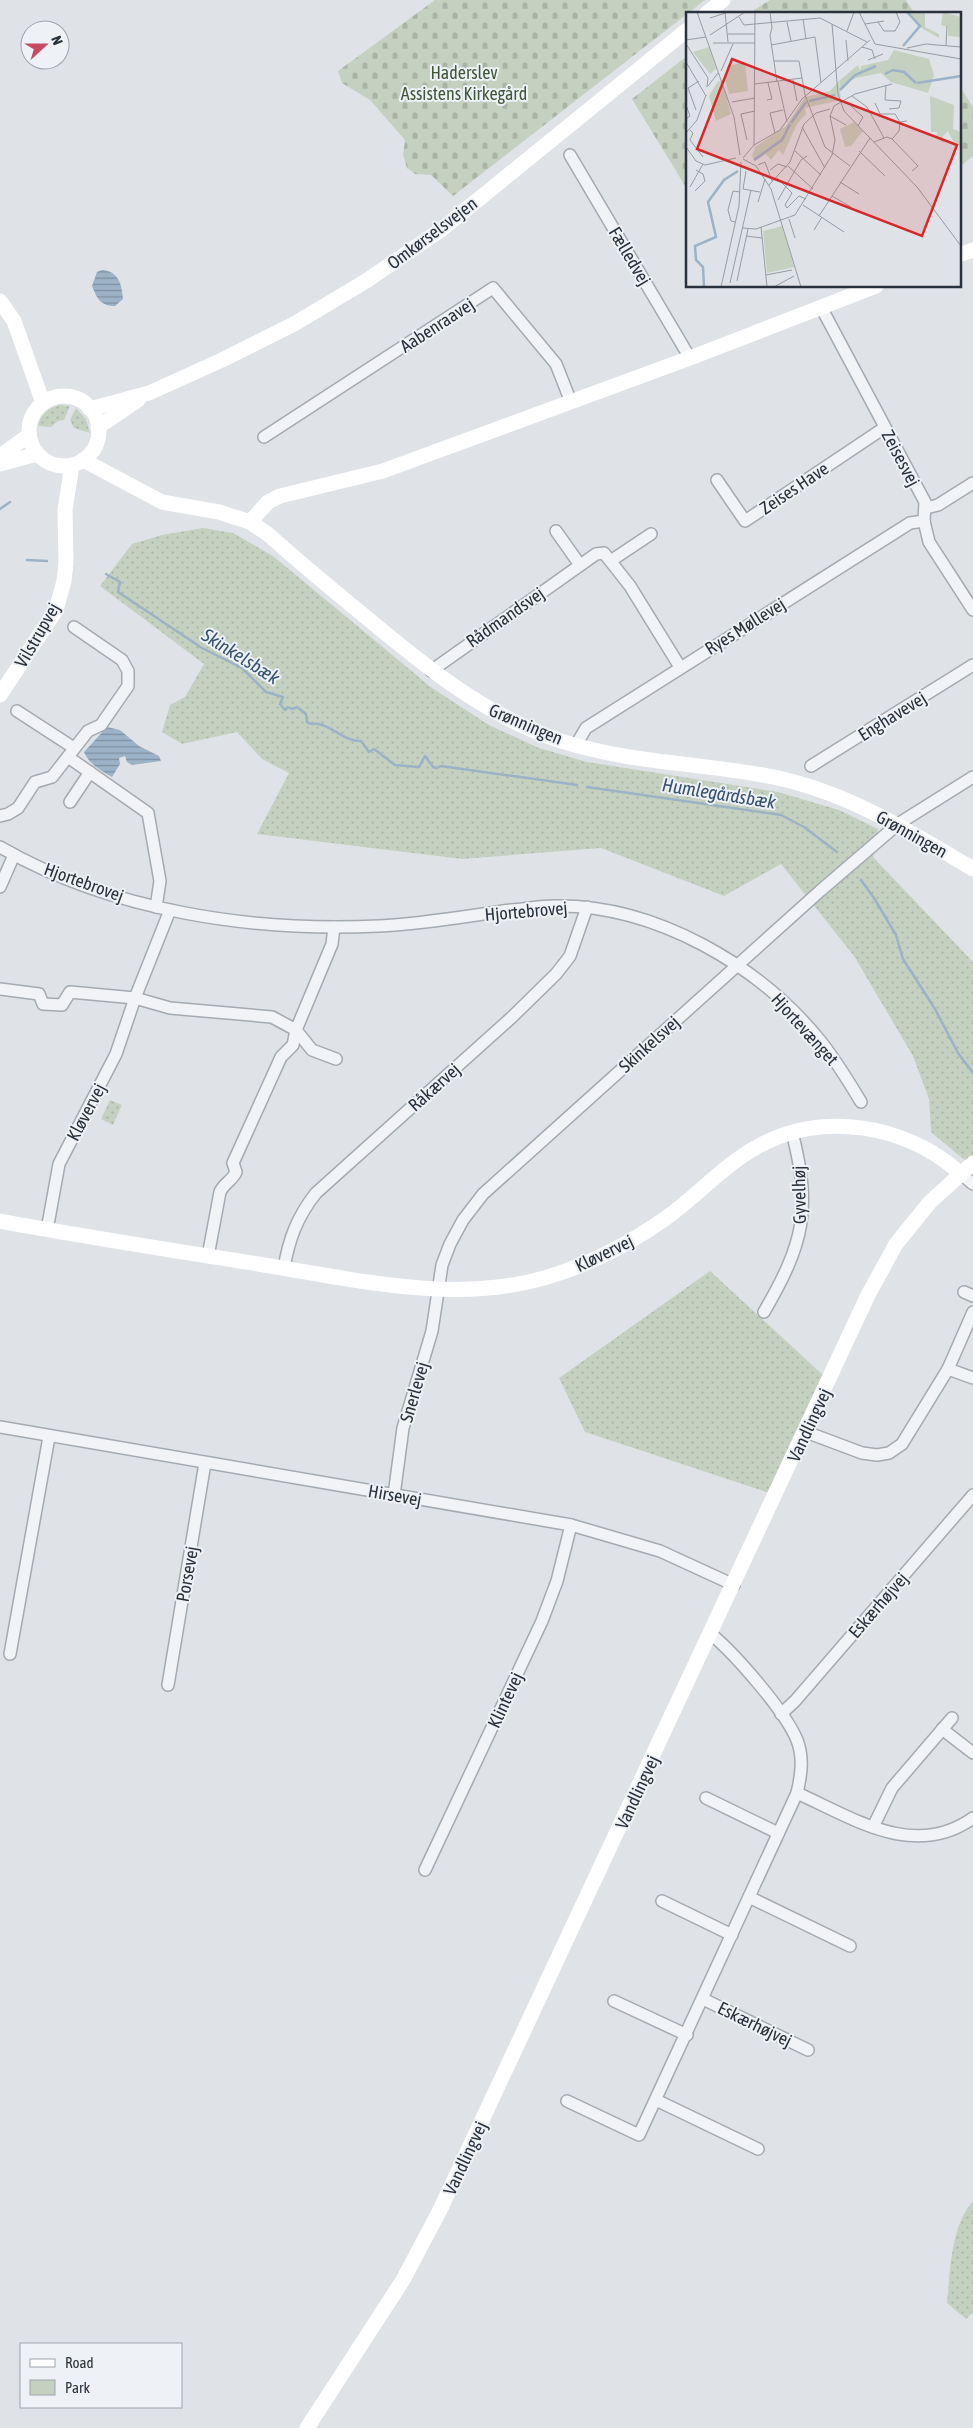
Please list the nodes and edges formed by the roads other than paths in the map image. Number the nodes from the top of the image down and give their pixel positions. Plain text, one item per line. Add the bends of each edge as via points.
1 (723, 0) edge
2 (708, 12) edge
3 (686, 31) edge
4 (570, 155) dead end
5 (973, 250) edge
6 (960, 255) edge
7 (871, 288) edge
8 (0, 301) edge
9 (821, 307) junction
10 (22, 343) junction
11 (690, 358) junction
12 (149, 393) junction
13 (57, 397) junction
14 (571, 402) junction
15 (43, 403) junction
16 (90, 408) junction
17 (98, 427) junction
18 (884, 428) junction
19 (29, 435) junction
20 (264, 437) dead end
21 (94, 448) junction
22 (37, 454) junction
23 (0, 456) edge
24 (77, 463) junction
25 (0, 464) edge
26 (56, 465) junction
27 (717, 480) dead end
28 (125, 483) junction
29 (973, 483) edge
30 (926, 508) junction
31 (65, 510) junction
32 (924, 521) junction
33 (250, 522) junction
34 (556, 531) dead end
35 (651, 534) dead end
36 (612, 560) junction
37 (580, 565) junction
38 (973, 610) edge
39 (74, 627) dead end
40 (973, 665) edge
41 (680, 667) junction
42 (431, 671) junction
43 (0, 695) edge
44 (17, 711) dead end
45 (576, 745) junction
46 (71, 753) junction
47 (811, 766) dead end
48 (90, 772) junction
49 (973, 777) edge
50 (70, 802) dead end
51 (0, 816) edge
52 (898, 824) junction
53 (0, 847) edge
54 (14, 855) junction
55 (973, 869) edge
56 (0, 887) edge
57 (156, 907) junction
58 (587, 907) junction
59 (170, 910) junction
60 (334, 927) junction
61 (736, 967) junction
62 (0, 989) edge
63 (135, 998) junction
64 (296, 1030) junction
65 (336, 1059) dead end
66 (861, 1102) dead end
67 (792, 1132) junction
68 (973, 1163) edge
69 (960, 1173) junction
70 (973, 1184) edge
71 (0, 1221) edge
72 (47, 1230) junction
73 (208, 1256) junction
74 (284, 1268) junction
75 (437, 1290) junction
76 (764, 1312) dead end
77 (973, 1312) edge
78 (948, 1369) junction
79 (973, 1378) edge
80 (0, 1427) edge
81 (806, 1432) junction
82 (48, 1437) junction
83 (205, 1463) junction
84 (394, 1495) junction
85 (973, 1495) edge
86 (571, 1525) junction
87 (734, 1585) junction
88 (711, 1634) junction
89 (10, 1654) dead end
90 (168, 1685) dead end
91 (781, 1714) junction
92 (952, 1718) dead end
93 (942, 1729) junction
94 (973, 1752) edge
95 (797, 1793) junction
96 (706, 1798) dead end
97 (973, 1818) edge
98 (872, 1828) junction
99 (778, 1833) junction
100 (425, 1870) dead end
101 (749, 1897) junction
102 (662, 1901) dead end
103 (732, 1935) junction
104 (850, 1946) dead end
105 (703, 1998) junction
106 (614, 2001) dead end
107 (686, 2035) junction
108 (808, 2050) dead end
109 (656, 2100) junction
110 (567, 2101) dead end
111 (758, 2149) dead end
112 (307, 2428) edge

1 - 2 street
3 - 12 street, Omkørselsvejen via 442,229 366,281 294,324
4 - 11 street, Fælledvej
5 - 6 street
7 - 9 street
8 - 10 street via 14,321
9 - 11 street
9 - 18 street, Zeisesvej
10 - 13 street
10 - 15 street
11 - 14 street
12 - 16 street, Omkørselsvejen
12 - 17 street, Omkørselsvejen
13 - 15 street
13 - 16 street via 75,398
14 - 20 street, Aabenraavej via 556,364 494,288
14 - 33 street via 383,472 280,496 268,502
15 - 19 street via 33,414
16 - 17 street
17 - 21 street
18 - 27 street, Zeises Have via 745,521
18 - 30 street, Zeisesvej
19 - 22 street
19 - 23 street
21 - 24 street
21 - 28 street, Grønningen
22 - 25 street
22 - 26 street
24 - 26 street
24 - 28 street, Grønningen
24 - 31 street, Vilstrupvej
26 - 31 street, Vilstrupvej
28 - 33 street, Grønningen via 162,502 219,512
29 - 30 street
30 - 32 street, Zeisesvej
31 - 43 street, Vilstrupvej via 66,563 56,610
32 - 38 street, Zeisesvej via 929,542
32 - 41 street, Ryes Møllevej via 910,523
33 - 42 street, Grønningen
34 - 37 street
35 - 36 street
36 - 37 street, Rådmandsvej via 604,552
36 - 41 street
37 - 42 street, Rådmandsvej
39 - 46 street via 122,660 128,671 128,686 101,725 88,730
40 - 47 street, Enghavevej
41 - 45 street, Ryes Møllevej via 586,728
42 - 45 street, Grønningen via 484,707 520,725
44 - 46 street
45 - 52 street, Grønningen via 605,753 791,781 855,803
46 - 48 street
46 - 51 street via 52,777 35,782 18,808
48 - 50 street
48 - 57 street via 148,813 160,881
49 - 52 street, Skinkelsvej
52 - 55 street, Grønningen
52 - 61 street, Skinkelsvej
53 - 54 street, Hjortebrovej
54 - 56 street
54 - 57 street, Hjortebrovej via 56,875
57 - 59 street, Hjortebrovej
58 - 60 street, Hjortebrovej via 552,906 380,926
58 - 61 street, Hjortebrovej via 627,914 662,925 697,941
58 - 74 street, Råkærvej via 570,956 556,974 316,1193 296,1222
59 - 60 street, Hjortebrovej via 266,925
59 - 63 street
60 - 64 street via 332,944
61 - 66 street, Hjortevænget via 769,989 795,1013 821,1042
61 - 75 street, Skinkelsvej via 483,1194 450,1244
62 - 63 street via 39,994 43,1004 62,1005 70,992
63 - 64 street via 170,1008 272,1017
63 - 72 street, Kløvervej via 116,1054 59,1164
64 - 65 street via 312,1050
64 - 73 street via 293,1045 281,1056 233,1163 236,1172 220,1192
67 - 69 street, Kløvervej via 826,1126 855,1127 901,1136 928,1149
67 - 75 street, Kløvervej via 756,1147 734,1161 662,1221 590,1262 519,1284
67 - 76 street, Gyvelhøj via 803,1185 802,1215 796,1250
68 - 69 street, Vandlingvej
69 - 70 street
69 - 81 street, Vandlingvej via 930,1202 896,1244 868,1295
71 - 72 street, Kløvervej
72 - 73 street, Kløvervej
73 - 74 street, Kløvervej
74 - 75 street, Kløvervej
75 - 84 street, Snerlevej via 432,1331 403,1428
77 - 78 street
78 - 79 street
78 - 81 street via 902,1444 889,1453 877,1456 862,1453
80 - 82 street, Hirsevej
81 - 87 street, Vandlingvej
82 - 83 street, Hirsevej
82 - 89 street
83 - 84 street, Hirsevej
83 - 90 street, Porsevej
84 - 86 street, Hirsevej
85 - 91 street, Eskærhøjvej
86 - 87 street, Hirsevej via 660,1551
86 - 100 street, Klintevej via 558,1581
87 - 88 street, Vandlingvej
88 - 91 street, Eskærhøjvej via 729,1649
88 - 112 street, Vandlingvej via 440,2210 403,2280
91 - 95 street, Eskærhøjvej via 797,1740 801,1755
92 - 93 street
93 - 94 street
93 - 98 street via 892,1788
95 - 98 street
95 - 99 street, Eskærhøjvej
96 - 99 street
97 - 98 street via 943,1833 922,1836 898,1836
99 - 101 street, Eskærhøjvej
101 - 103 street, Eskærhøjvej
101 - 104 street
102 - 103 street
103 - 105 street, Eskærhøjvej
105 - 107 street, Eskærhøjvej
105 - 108 street, Eskærhøjvej
106 - 107 street
107 - 109 street, Eskærhøjvej
109 - 110 street, Eskærhøjvej via 639,2135
109 - 111 street

